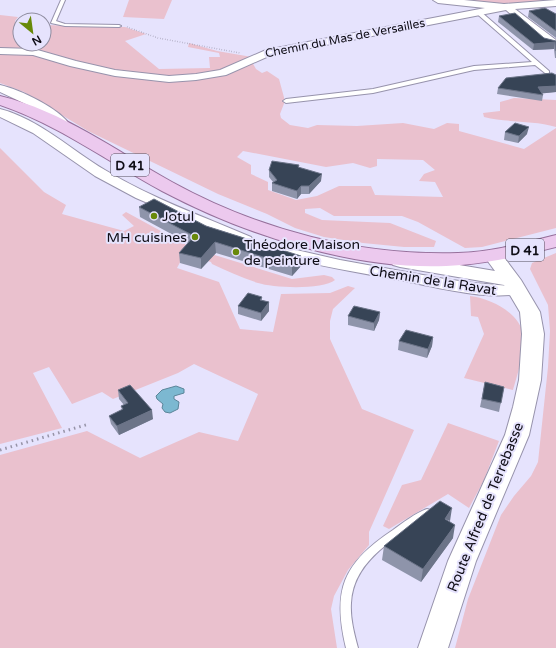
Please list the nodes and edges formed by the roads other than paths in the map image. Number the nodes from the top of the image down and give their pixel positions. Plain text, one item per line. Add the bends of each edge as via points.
1 (63, 0) edge
2 (438, 0) edge
3 (556, 3) edge
4 (505, 7) junction
5 (478, 12) junction
6 (119, 26) road end
7 (556, 44) edge
8 (0, 51) edge
9 (536, 63) junction
10 (547, 72) edge
11 (0, 88) edge
12 (0, 100) edge
13 (286, 101) dead end
14 (0, 113) edge
15 (64, 126) junction
16 (556, 241) edge
17 (378, 256) junction
18 (493, 256) junction
19 (514, 285) junction
20 (436, 507) edge
21 (352, 648) edge
22 (433, 648) edge

1 - 6 lane via 53,22 65,25
2 - 4 street
3 - 4 street
4 - 5 street, Chemin du Mas de Versailles
4 - 7 street via 548,41
5 - 8 street, Chemin du Mas de Versailles via 288,48 258,56 246,64 222,73 196,77 169,79 115,73 34,52
5 - 9 lane
9 - 10 lane
9 - 13 lane via 474,68 373,91
11 - 15 street via 22,96 49,112
12 - 15 main road, D 41 via 44,115
14 - 19 street, Chemin de la Ravat via 37,130 100,172 141,195 263,246 309,259 438,283 496,291
15 - 17 main road, D 41 via 174,190 247,223 334,249
16 - 18 main road, D 41
17 - 18 main road, D 41
17 - 19 street via 482,276
18 - 19 street, Route Alfred de Terrebasse
19 - 22 street, Route Alfred de Terrebasse via 530,312 532,321 533,354 525,407 517,435 462,560
20 - 21 lane via 378,546 362,560 352,576 346,596 346,620

